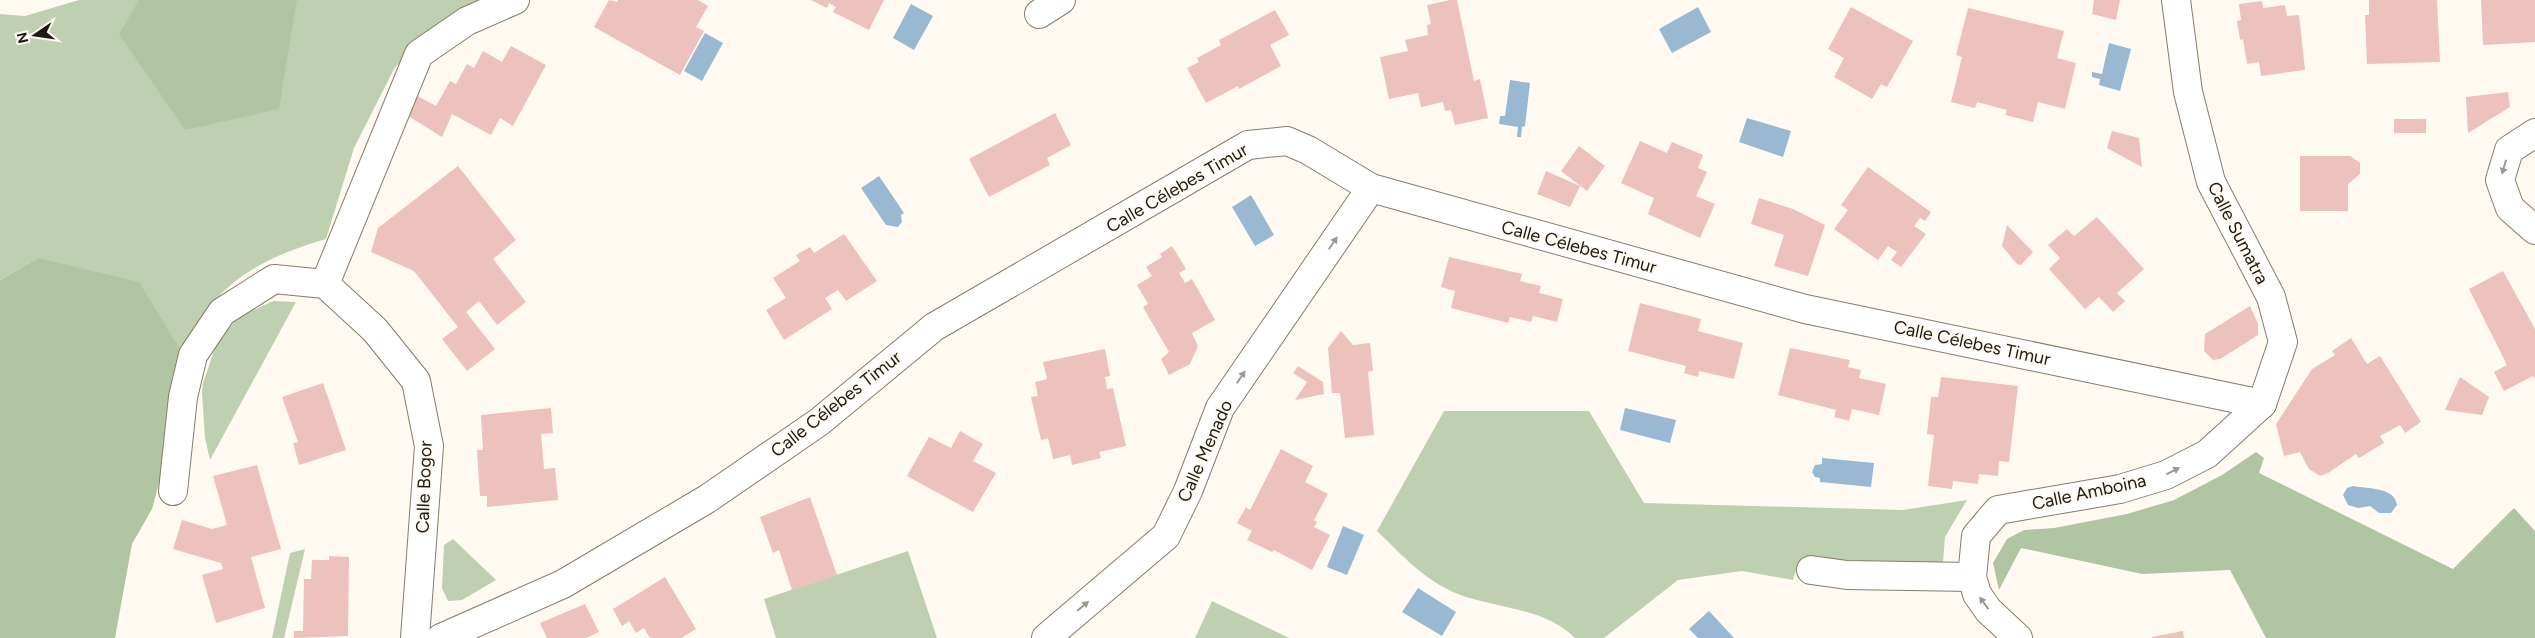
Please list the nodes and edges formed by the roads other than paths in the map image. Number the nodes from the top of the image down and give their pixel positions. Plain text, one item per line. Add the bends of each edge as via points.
1 (515, 0) edge
2 (2176, 0) edge
3 (2535, 133) edge
4 (1371, 188) junction
5 (2535, 230) edge
6 (325, 284) junction
7 (2262, 404) junction
8 (173, 491) dead end
9 (1811, 570) dead end
10 (1972, 577) junction
11 (416, 638) edge
12 (442, 638) edge
13 (1046, 638) edge
14 (2018, 638) edge

1 - 6 street via 466,21 419,54
2 - 7 street, Calle Sumatra via 2188,92 2211,182 2271,297 2284,342
3 -> 5 street via 2509,150 2500,180 2510,208
4 - 7 street, Calle Célebes Timur via 1804,308
4 - 12 street, Calle Célebes Timur via 1287,141 1248,144 934,327 819,422 707,499 563,584
13 -> 4 street, Calle Menado via 1166,536 1188,491 1220,408
6 - 8 street via 274,279 222,312 192,355 183,397
6 - 11 street, Calle Bogor via 375,330 416,381 429,446
10 -> 7 street, Calle Amboina via 1976,536 1998,510 2120,489 2166,475 2207,454
9 - 10 street via 1847,575
14 -> 10 street, Calle Amboina via 1988,610 1977,594

